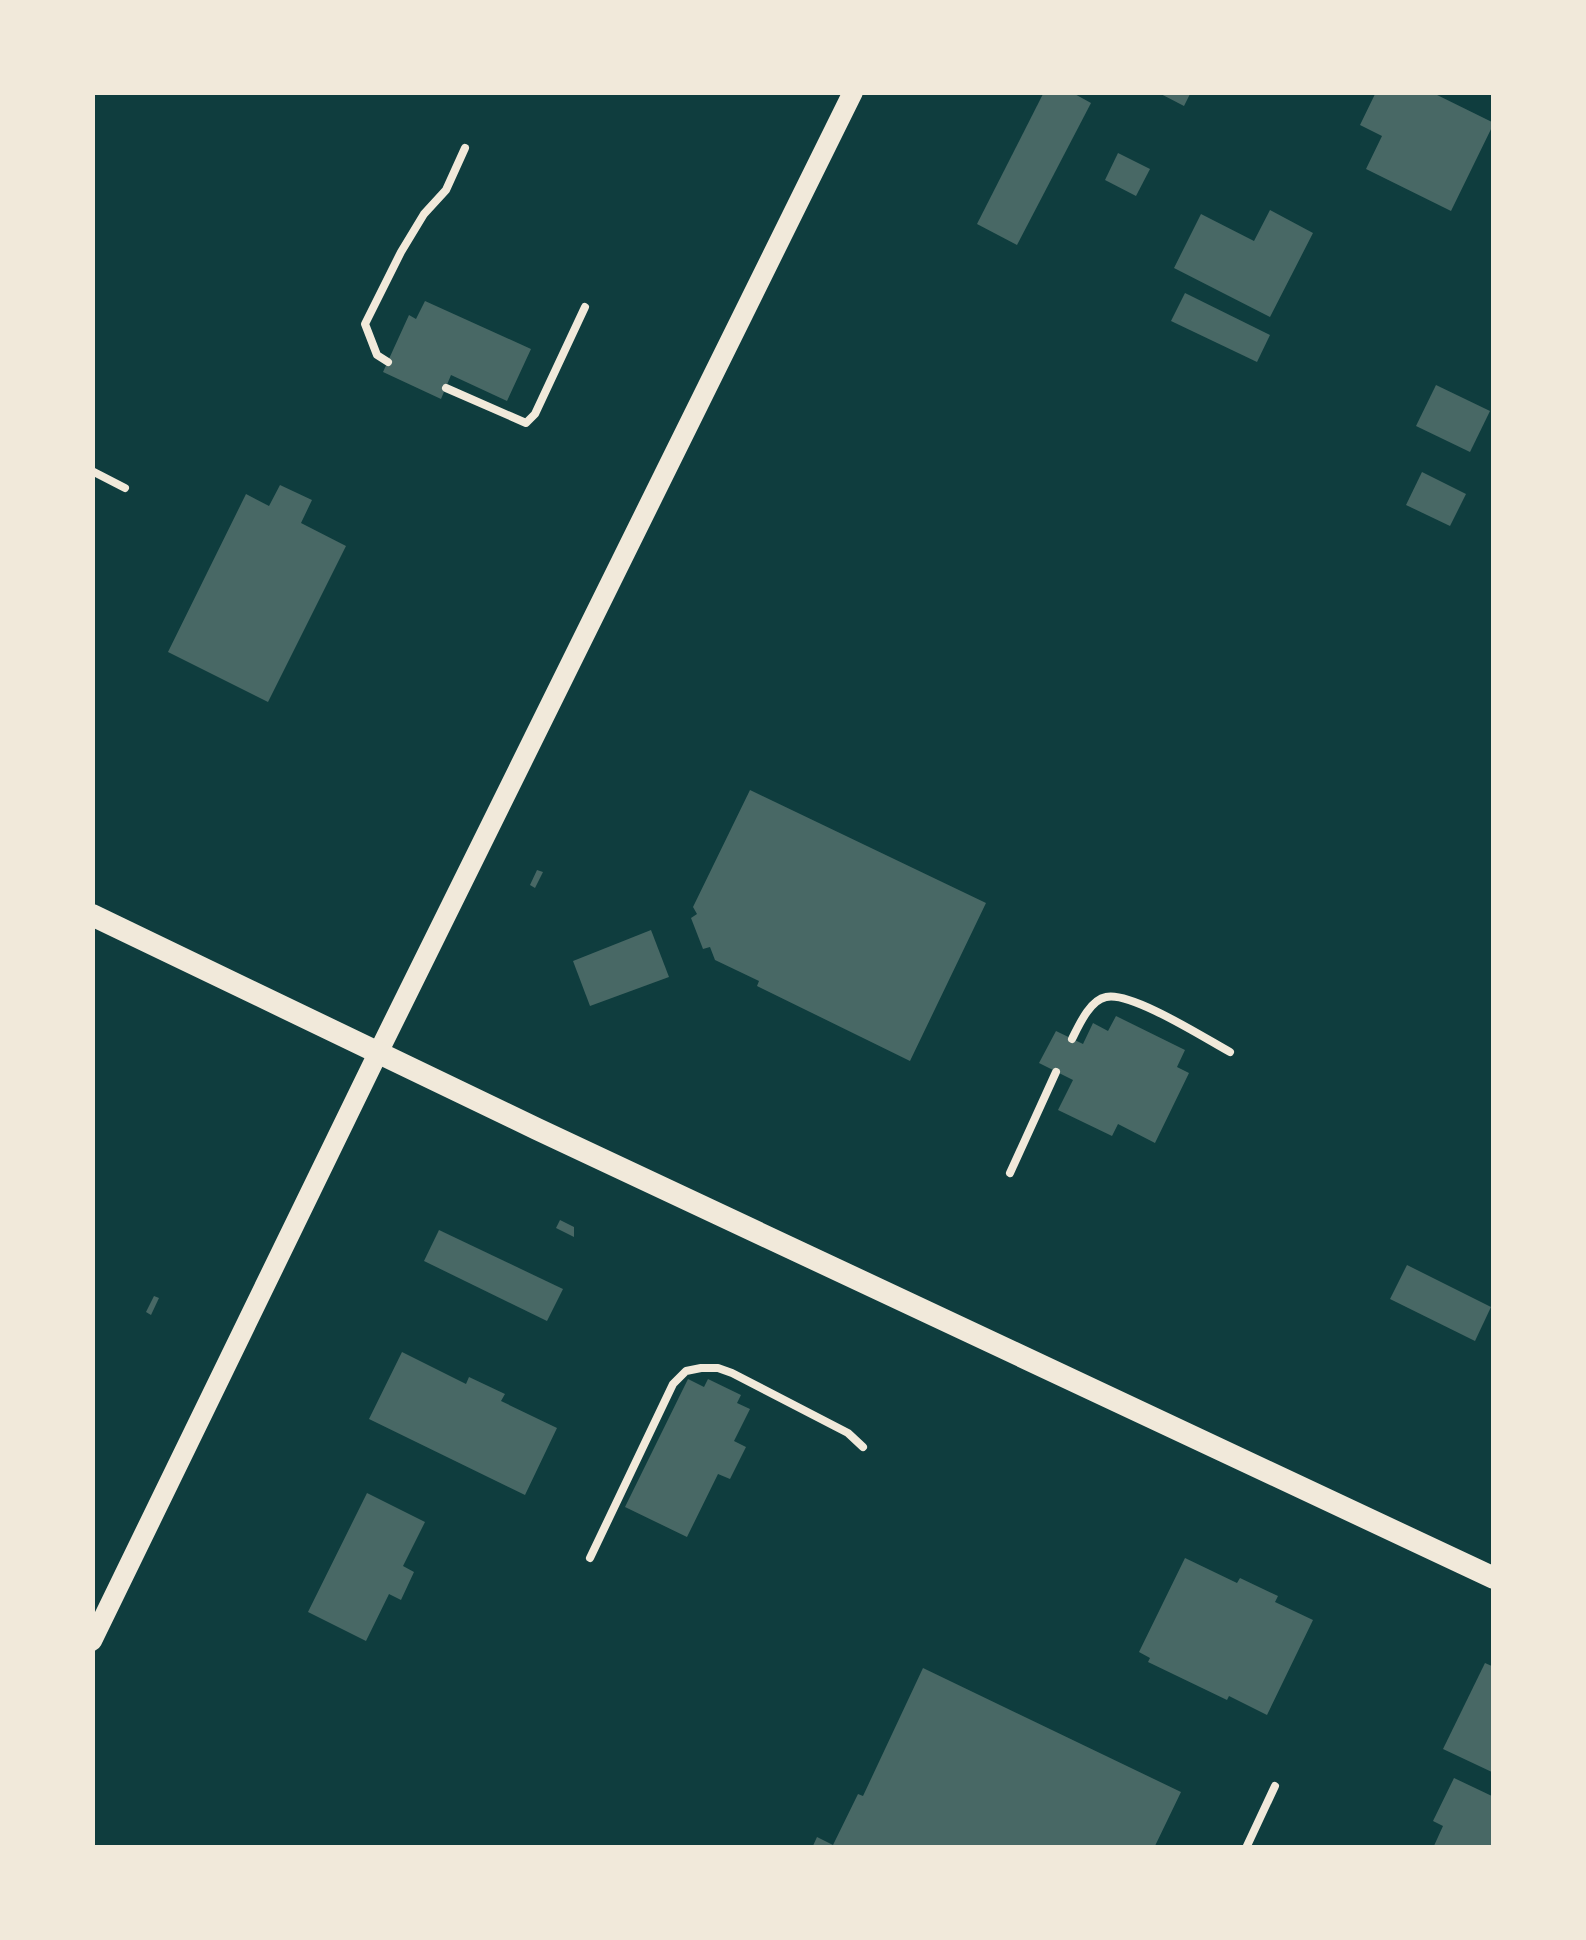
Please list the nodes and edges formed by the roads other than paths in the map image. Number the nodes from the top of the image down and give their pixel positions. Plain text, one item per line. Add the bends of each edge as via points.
1 (853, 92) edge
2 (465, 148) dead end
3 (585, 307) dead end
4 (388, 362) dead end
5 (446, 388) dead end
6 (92, 472) edge
7 (125, 488) dead end
8 (92, 914) edge
9 (1072, 1039) dead end
10 (1230, 1052) dead end
11 (378, 1053) junction
12 (1056, 1072) dead end
13 (1010, 1173) dead end
14 (864, 1447) dead end
15 (590, 1558) dead end
16 (1494, 1578) edge
17 (92, 1641) edge
18 (1275, 1786) dead end
19 (1246, 1848) edge

1 - 11 main road
2 - 4 lane via 446,190 400,252 365,324 376,354
3 - 5 lane via 526,423
6 - 7 lane
8 - 11 main road
9 - 10 lane via 1091,1008 1112,996 1136,1001
11 - 16 main road
11 - 17 main road
12 - 13 lane
14 - 15 lane via 718,1368 686,1371 673,1384
18 - 19 lane

